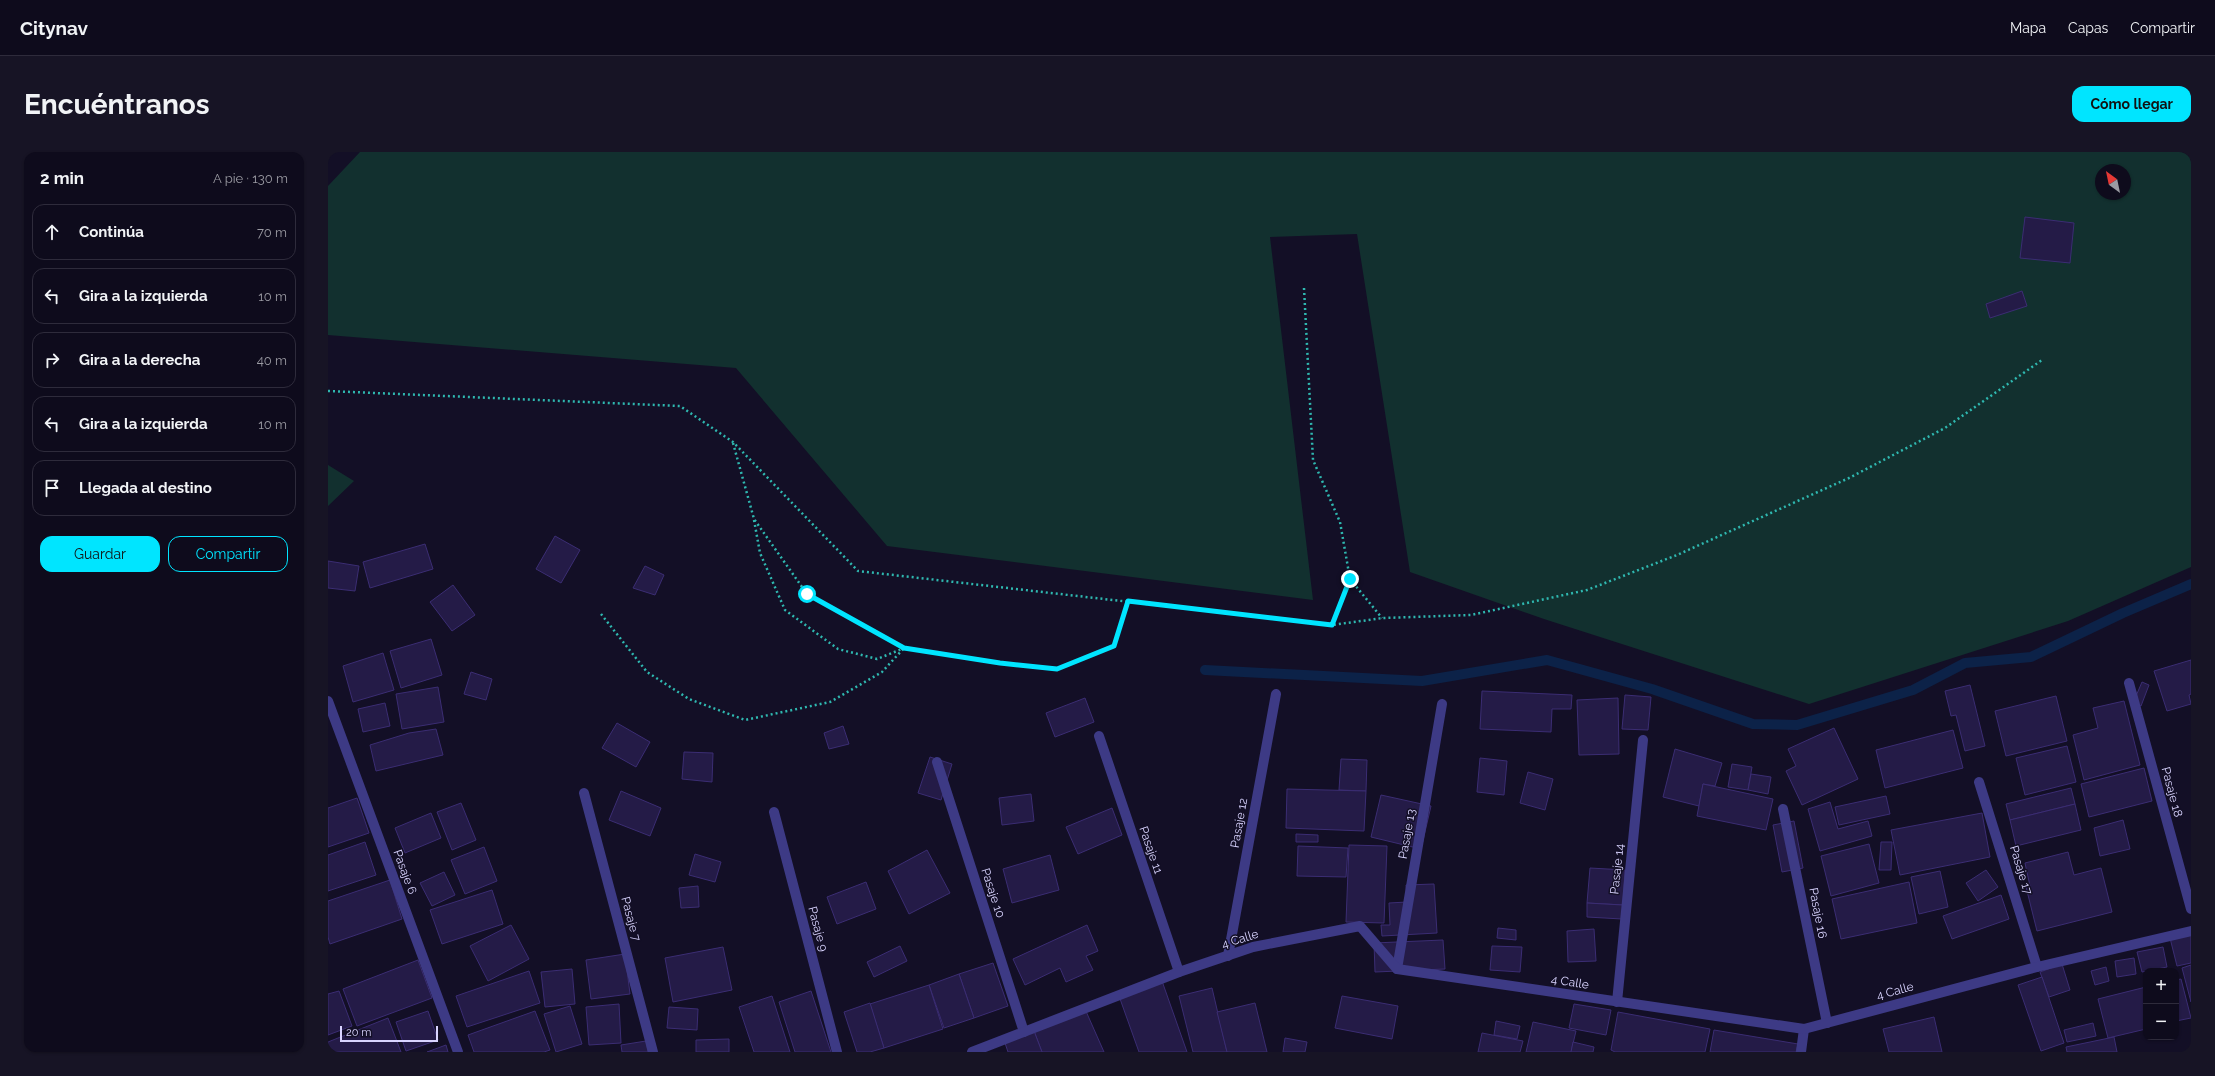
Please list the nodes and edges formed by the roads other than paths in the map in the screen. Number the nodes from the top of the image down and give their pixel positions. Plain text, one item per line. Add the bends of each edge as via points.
1 (2129, 683) dead end
2 (1276, 694) dead end
3 (328, 701) edge
4 (1442, 704) dead end
5 (1098, 736) dead end
6 (1643, 740) dead end
7 (937, 762) dead end
8 (1979, 782) dead end
9 (584, 793) dead end
10 (1783, 809) dead end
11 (774, 812) dead end
12 (2191, 909) edge
13 (2191, 931) edge
14 (1228, 956) junction
15 (2037, 966) junction
16 (1397, 969) junction
17 (1179, 972) junction
18 (1617, 1002) junction
19 (1827, 1023) junction
20 (1804, 1029) junction
21 (1024, 1032) junction
22 (458, 1052) edge
23 (653, 1052) edge
24 (837, 1052) edge
25 (972, 1052) edge
26 (1801, 1052) edge

1 - 12 street, Pasaje 18
2 - 14 street, Pasaje 12
3 - 22 street, Pasaje 6
4 - 16 street, Pasaje 13
5 - 17 street, Pasaje 11
6 - 18 street, Pasaje 14
7 - 21 street, Pasaje 10
8 - 15 street, Pasaje 17
9 - 23 street, Pasaje 7
10 - 19 street, Pasaje 16
11 - 24 street, Pasaje 9
13 - 15 street, 4 Calle
14 - 16 street, 4 Calle via 1253,947 1360,926
14 - 17 street, 4 Calle
15 - 19 street, 4 Calle
16 - 18 street, 4 Calle
17 - 21 street, 4 Calle
18 - 20 street, 4 Calle
19 - 20 street, 4 Calle
20 - 26 street
21 - 25 street, 4 Calle

